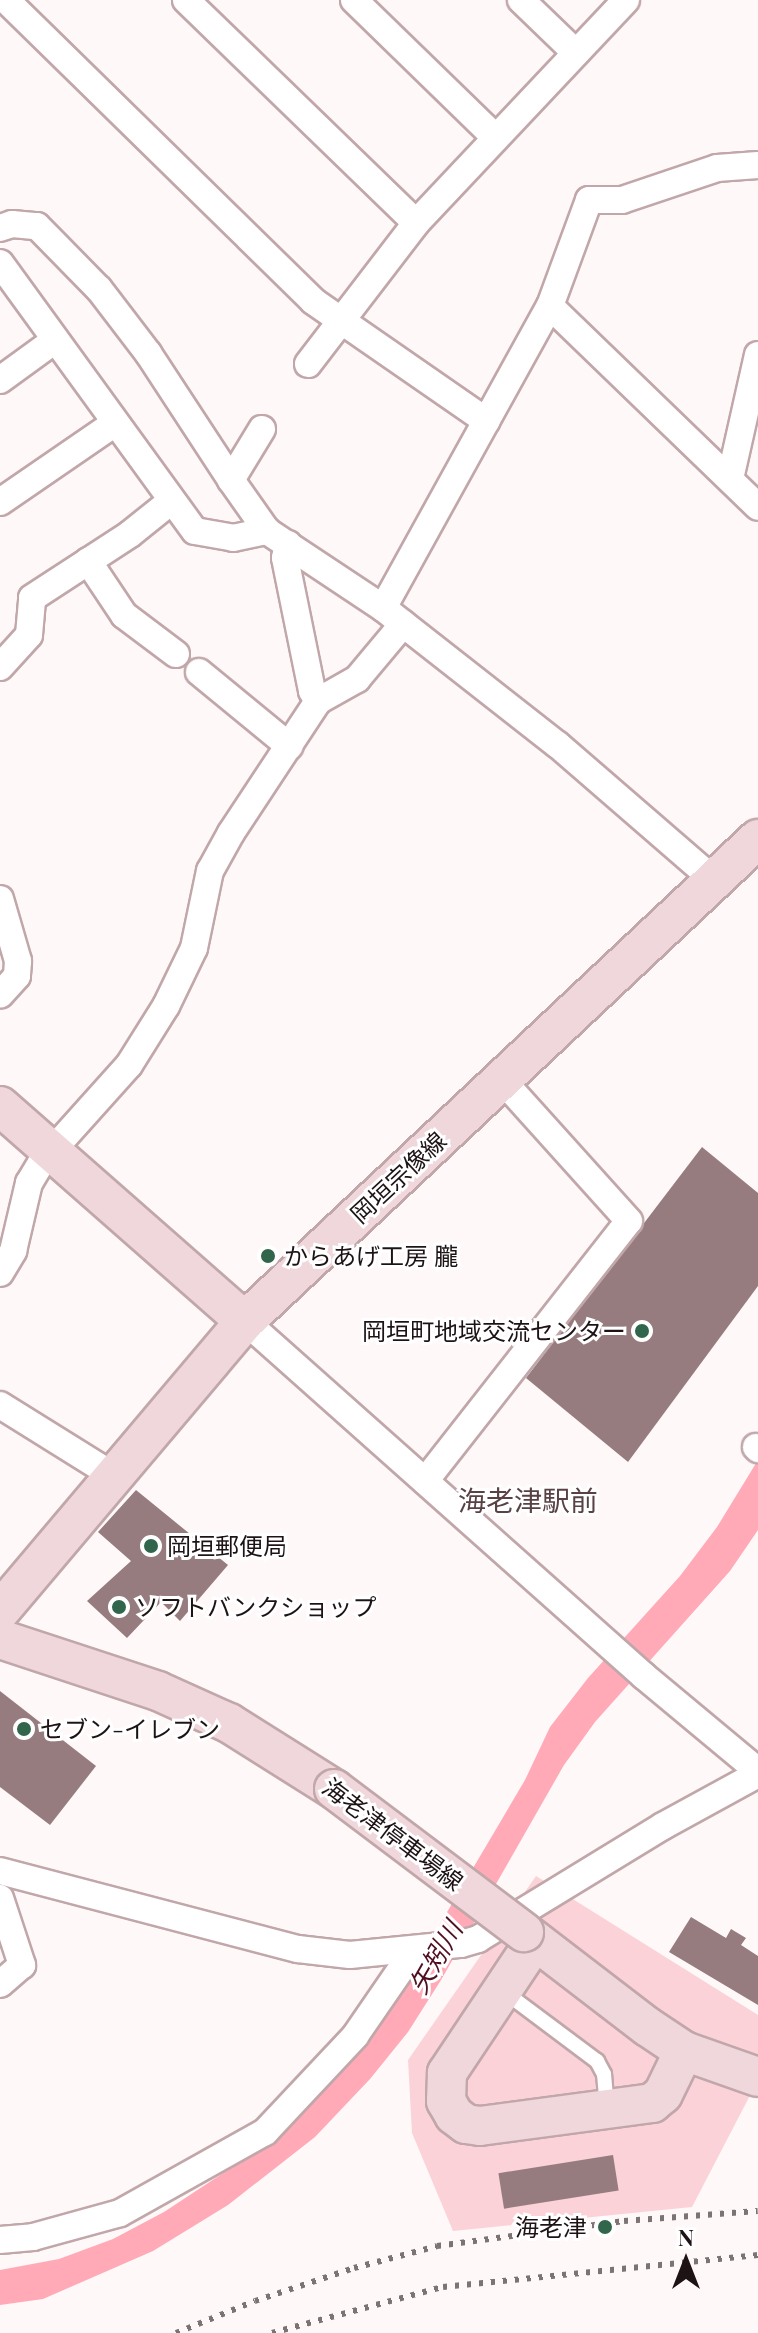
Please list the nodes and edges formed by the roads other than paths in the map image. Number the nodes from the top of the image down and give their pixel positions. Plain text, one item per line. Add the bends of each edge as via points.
1 (6, 0) edge
2 (186, 0) edge
3 (354, 0) edge
4 (521, 0) edge
5 (626, 0) edge
6 (575, 52) junction
7 (495, 137) junction
8 (758, 165) edge
9 (416, 223) junction
10 (0, 228) edge
11 (0, 263) edge
12 (550, 306) junction
13 (339, 321) junction
14 (55, 340) junction
15 (758, 355) edge
16 (308, 364) dead end
17 (0, 380) edge
18 (486, 421) junction
19 (115, 423) junction
20 (262, 429) dead end
21 (730, 479) junction
22 (231, 480) junction
23 (171, 501) junction
24 (0, 502) edge
25 (758, 507) edge
26 (277, 538) junction
27 (88, 561) junction
28 (393, 616) junction
29 (176, 654) dead end
30 (0, 667) edge
31 (199, 672) dead end
32 (318, 701) junction
33 (289, 746) junction
34 (758, 839) edge
35 (714, 880) junction
36 (0, 899) edge
37 (0, 995) edge
38 (502, 1080) junction
39 (0, 1106) edge
40 (53, 1152) junction
41 (0, 1273) edge
42 (245, 1321) junction
43 (0, 1405) edge
44 (114, 1476) junction
45 (425, 1481) junction
46 (0, 1611) edge
47 (0, 1639) edge
48 (758, 1772) edge
49 (0, 1871) edge
50 (0, 1898) edge
51 (529, 1936) junction
52 (414, 1950) junction
53 (0, 1984) edge
54 (502, 1989) junction
55 (684, 2051) junction
56 (758, 2077) edge
57 (607, 2109) junction
58 (0, 2240) edge

1 - 13 street
2 - 9 street
3 - 7 street
4 - 6 street
5 - 6 street
6 - 7 street
7 - 9 street
8 - 12 street via 717,168 622,200 589,200
9 - 13 street
10 - 22 street via 37,226 99,289
11 - 14 street
12 - 18 street
12 - 21 street
13 - 16 street
13 - 18 street
14 - 17 street
14 - 19 street
15 - 21 street
18 - 28 street
19 - 23 street
19 - 24 street
20 - 22 street
21 - 25 street
22 - 26 street
23 - 26 street via 203,534
23 - 27 street
26 - 28 street
26 - 32 street
27 - 29 street via 124,615
27 - 30 street via 32,598 29,635
28 - 32 street via 357,679
28 - 35 street via 558,745
31 - 33 street
32 - 33 street
33 - 40 street via 210,871 194,948 154,1028
34 - 35 main road, 岡垣宗像線
35 - 38 main road, 岡垣宗像線
36 - 37 street via 18,961 17,976
38 - 42 main road, 岡垣宗像線
38 - 45 street via 629,1221
39 - 40 main road
40 - 41 street via 29,1183 13,1251
40 - 42 main road
42 - 44 main road, 岡垣宗像線
42 - 45 street
43 - 44 street
44 - 46 main road, 岡垣宗像線
45 - 48 street
47 - 51 main road, 海老津停車場線, bridge via 172,1697 229,1723 334,1789
48 - 52 street via 478,1939
49 - 52 street via 298,1949 350,1955
50 - 53 street via 22,1965
51 - 54 main road
51 - 55 main road, 海老津停車場線
52 - 58 street via 355,2036 265,2132 120,2213 33,2237
54 - 57 lane via 597,2061 604,2074
54 - 57 main road via 447,2073 446,2101 454,2115 480,2126
55 - 56 main road, 海老津停車場線
55 - 57 main road via 663,2094 652,2103

